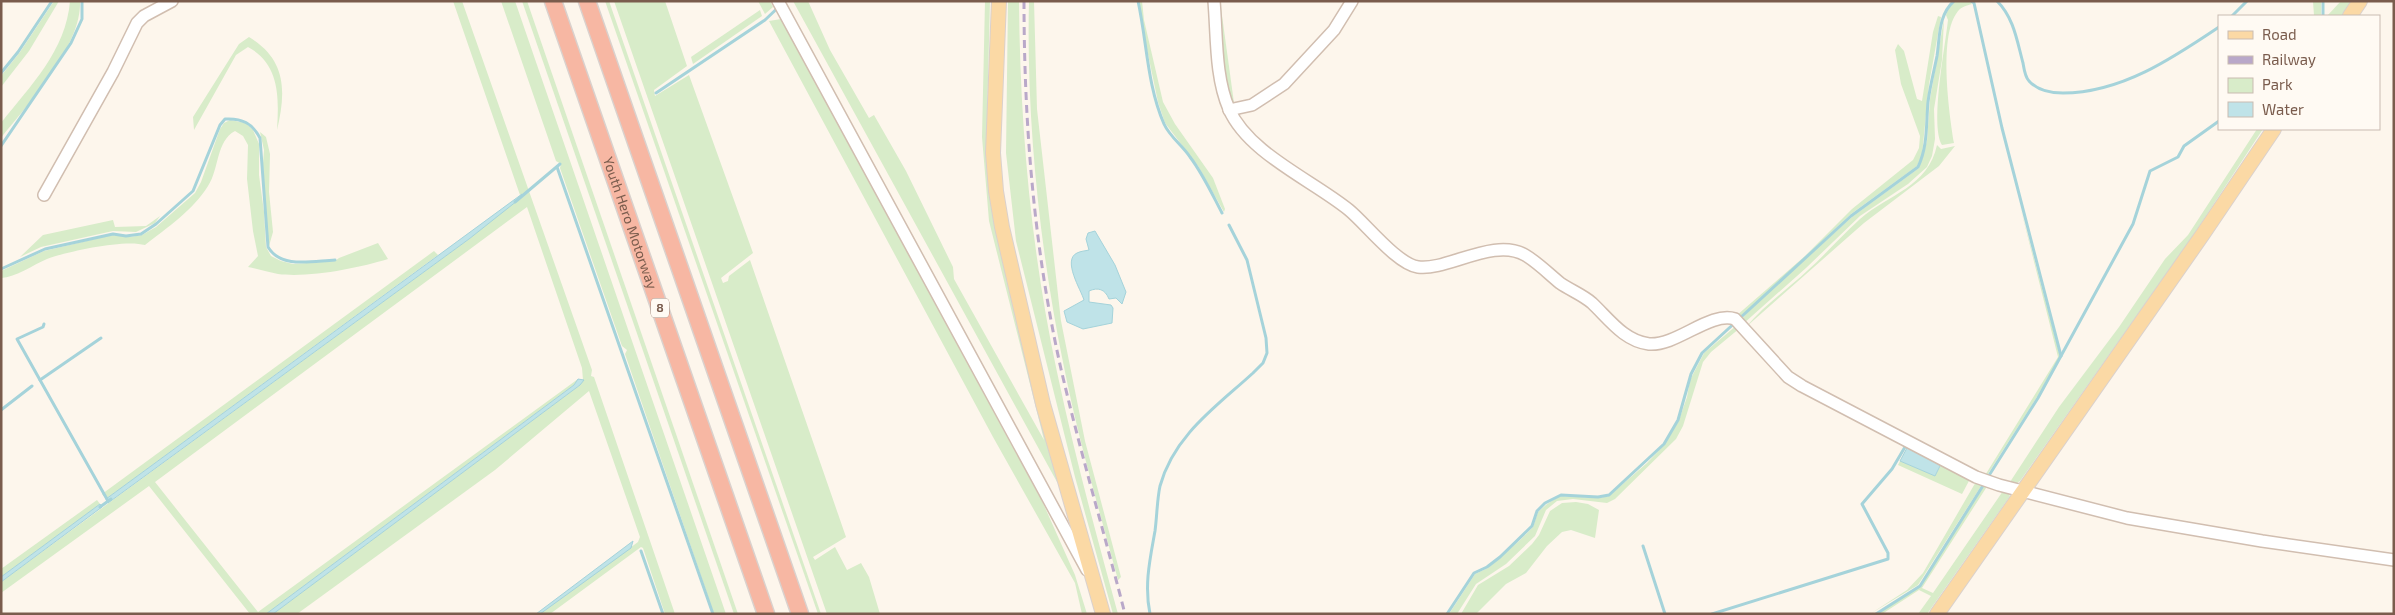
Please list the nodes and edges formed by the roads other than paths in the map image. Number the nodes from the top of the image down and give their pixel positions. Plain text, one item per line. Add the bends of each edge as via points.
1 (172, 1) edge
2 (553, 1) edge
3 (587, 1) edge
4 (778, 1) edge
5 (999, 1) edge
6 (1214, 1) edge
7 (1352, 1) edge
8 (2360, 1) edge
9 (2351, 15) edge
10 (1229, 110) junction
11 (2273, 130) edge
12 (44, 195) dead end
13 (2021, 491) junction
14 (2394, 560) edge
15 (1096, 587) junction
16 (766, 614) edge
17 (800, 614) edge
18 (1103, 614) edge
19 (1937, 614) edge

1 - 12 street via 144,16 137,24
2 - 16 highway, Youth Hero Motorway / 8
3 - 17 highway, 8
4 - 15 street
5 - 15 main road via 994,153 999,209 1043,404
6 - 10 street via 1222,86
7 - 10 street via 1334,30 1284,84 1252,105
8 - 9 main road
10 - 13 street via 1246,137 1261,150 1349,210 1393,251 1415,266 1427,268 1470,255 1513,250 1524,254 1591,303 1610,324 1636,340 1650,344 1678,337 1721,319 1739,323 1788,377 1802,386 1976,477
11 - 13 main road
13 - 14 street via 2126,518
13 - 19 main road
15 - 18 main road

